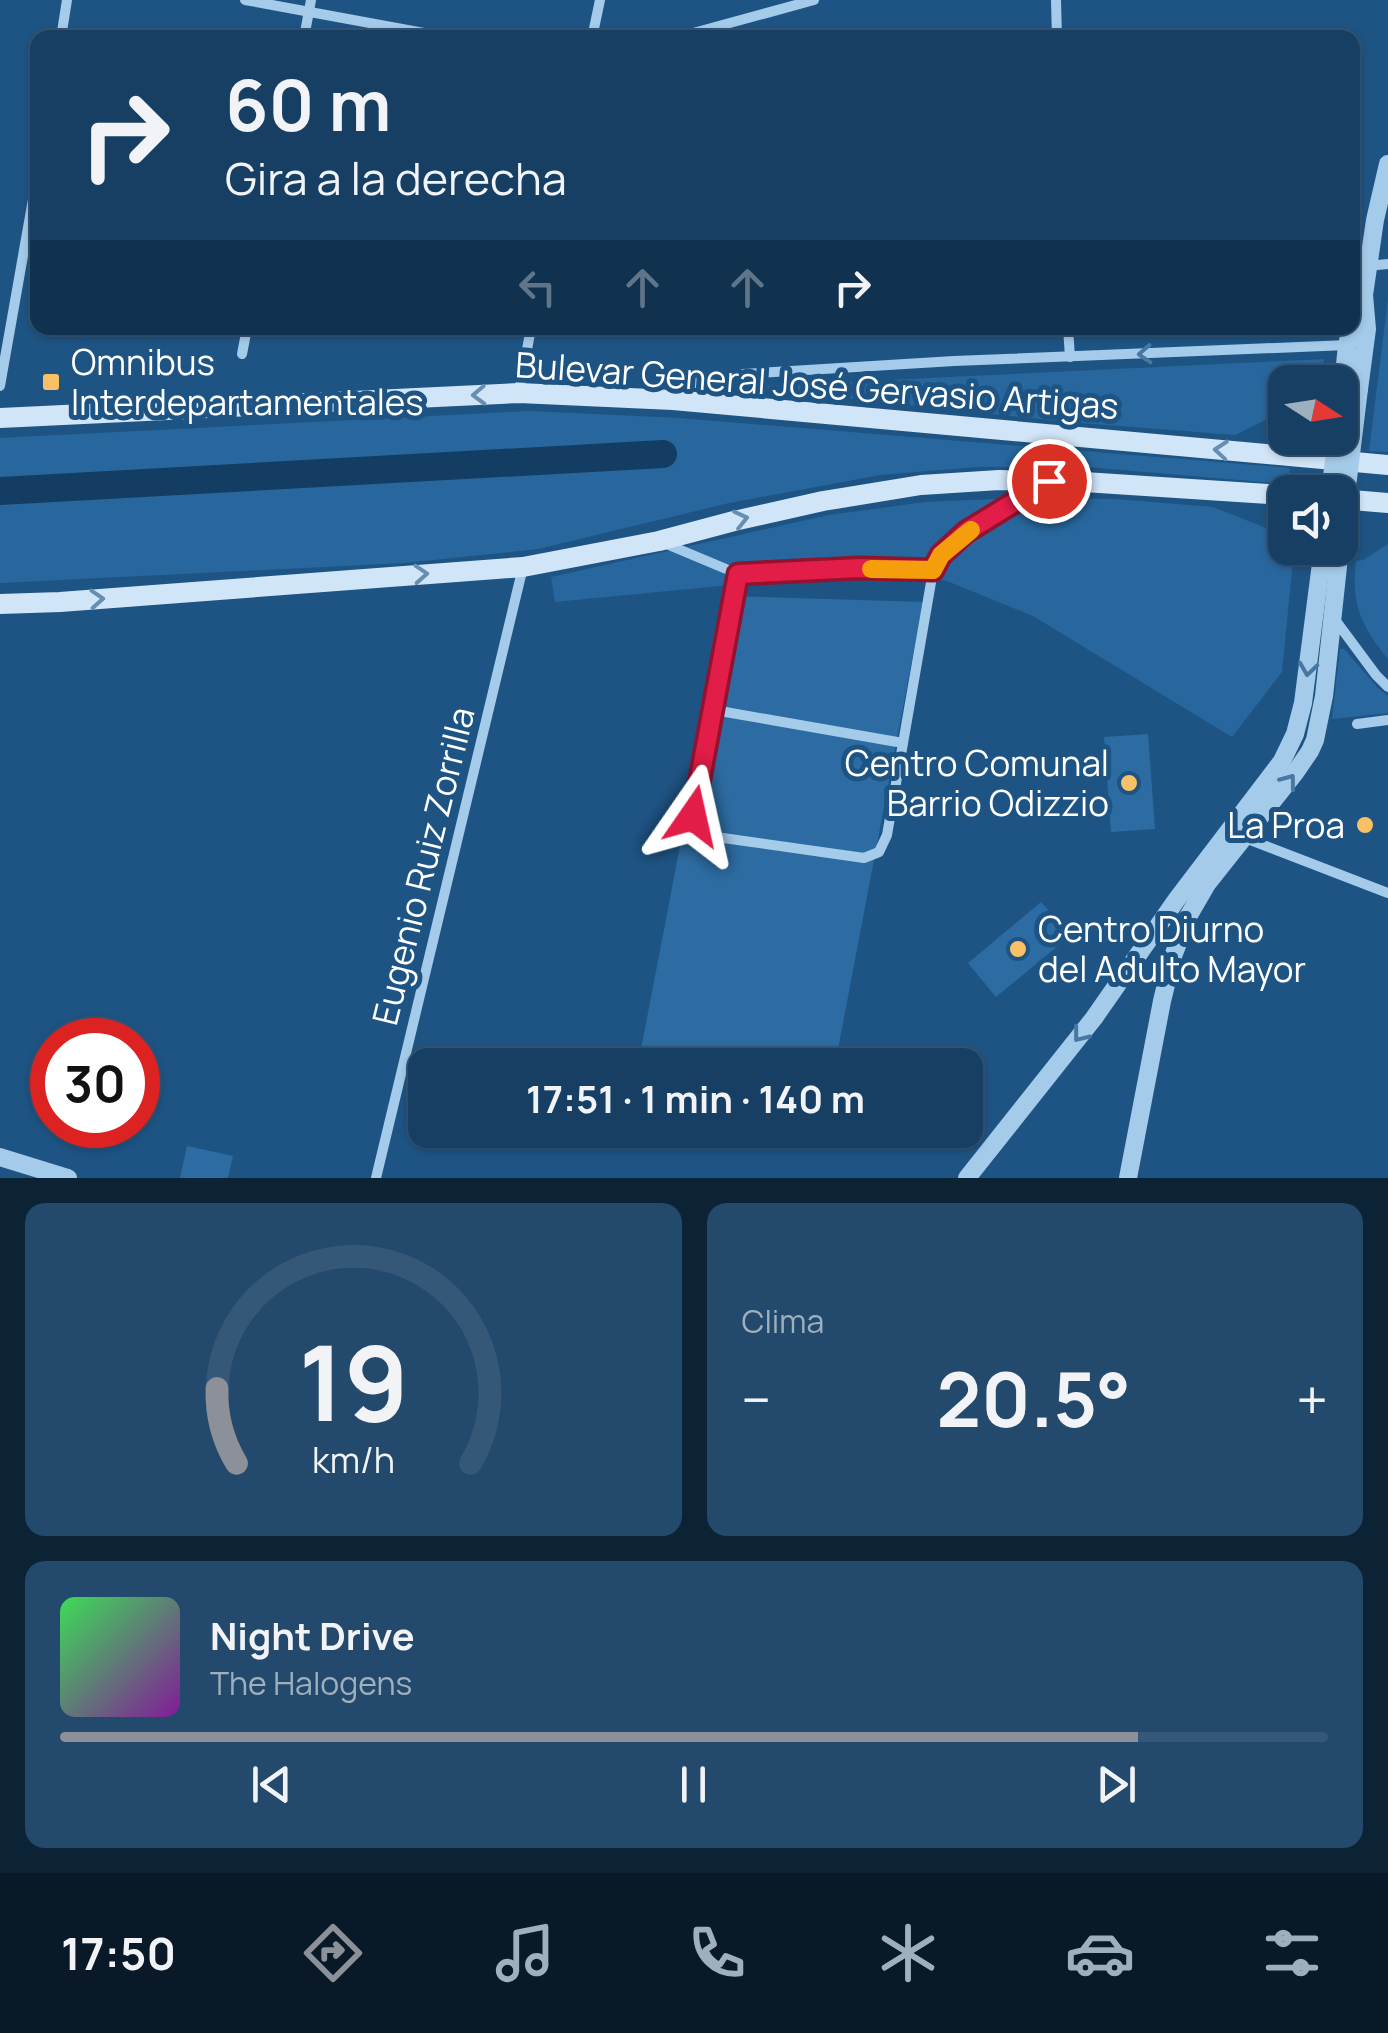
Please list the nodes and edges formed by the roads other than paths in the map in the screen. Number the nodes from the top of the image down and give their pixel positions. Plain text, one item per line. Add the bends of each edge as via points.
1 (68, 0) edge
2 (246, 0) edge
3 (600, 0) edge
4 (814, 0) edge
5 (1056, 0) edge
6 (310, 6) edge
7 (62, 30) edge
8 (416, 30) edge
9 (594, 30) edge
10 (704, 30) edge
11 (1057, 30) edge
12 (1388, 164) edge
13 (30, 217) edge
14 (1388, 264) edge
15 (1368, 266) junction
16 (1364, 295) junction
17 (1360, 305) edge
18 (246, 335) edge
19 (530, 335) edge
20 (1068, 335) edge
21 (1309, 335) edge
22 (1350, 335) edge
23 (242, 354) dead end
24 (1070, 358) junction
25 (1351, 365) edge
26 (1358, 365) edge
27 (0, 386) edge
28 (519, 393) junction
29 (673, 400) junction
30 (0, 418) edge
31 (1388, 465) edge
32 (1049, 481) junction
33 (1268, 494) edge
34 (1358, 500) edge
35 (1388, 503) edge
36 (658, 540) junction
37 (1326, 565) edge
38 (1332, 565) edge
39 (523, 567) junction
40 (933, 570) junction
41 (1328, 573) junction
42 (738, 574) junction
43 (0, 604) edge
44 (1332, 616) junction
45 (1388, 687) edge
46 (714, 710) junction
47 (1388, 720) edge
48 (1357, 724) dead end
49 (903, 743) junction
50 (1237, 834) junction
51 (1388, 893) edge
52 (0, 1157) edge
53 (68, 1178) edge
54 (376, 1178) edge
55 (967, 1178) edge
56 (1128, 1178) edge

1 - 7 street
2 - 6 street
3 - 9 street
4 - 10 street
5 - 11 street
6 - 8 street
12 - 15 street
13 - 27 street
14 - 15 street
15 - 16 street
16 - 17 street
16 - 26 street via 1368,329
18 - 23 street
19 - 28 street
20 - 24 street
21 -> 24 street
22 - 25 street
24 - 29 street via 711,376
28 - 29 main road, Bulevar General José Gervasio Artigas
28 -> 30 main road, Bulevar General José Gervasio Artigas
31 -> 29 main road, Bulevar General José Gervasio Artigas
32 - 33 main road
36 -> 32 main road via 921,485
32 - 40 street via 966,532
34 - 35 main road
36 - 39 main road
36 - 42 street
37 - 41 street
38 - 41 street
43 -> 39 main road
39 - 54 street, Eugenio Ruiz Zorrilla
40 - 42 street
40 - 49 street
41 - 44 street
41 -> 50 street via 1295,734
42 - 46 street
44 - 45 street
50 -> 44 street via 1295,773 1315,740
46 - 49 street
46 - 49 street via 693,816 709,836 864,858 880,852
47 - 48 street
50 - 51 street
50 -> 55 street via 1178,899
50 - 56 street via 1173,956
52 - 53 street

